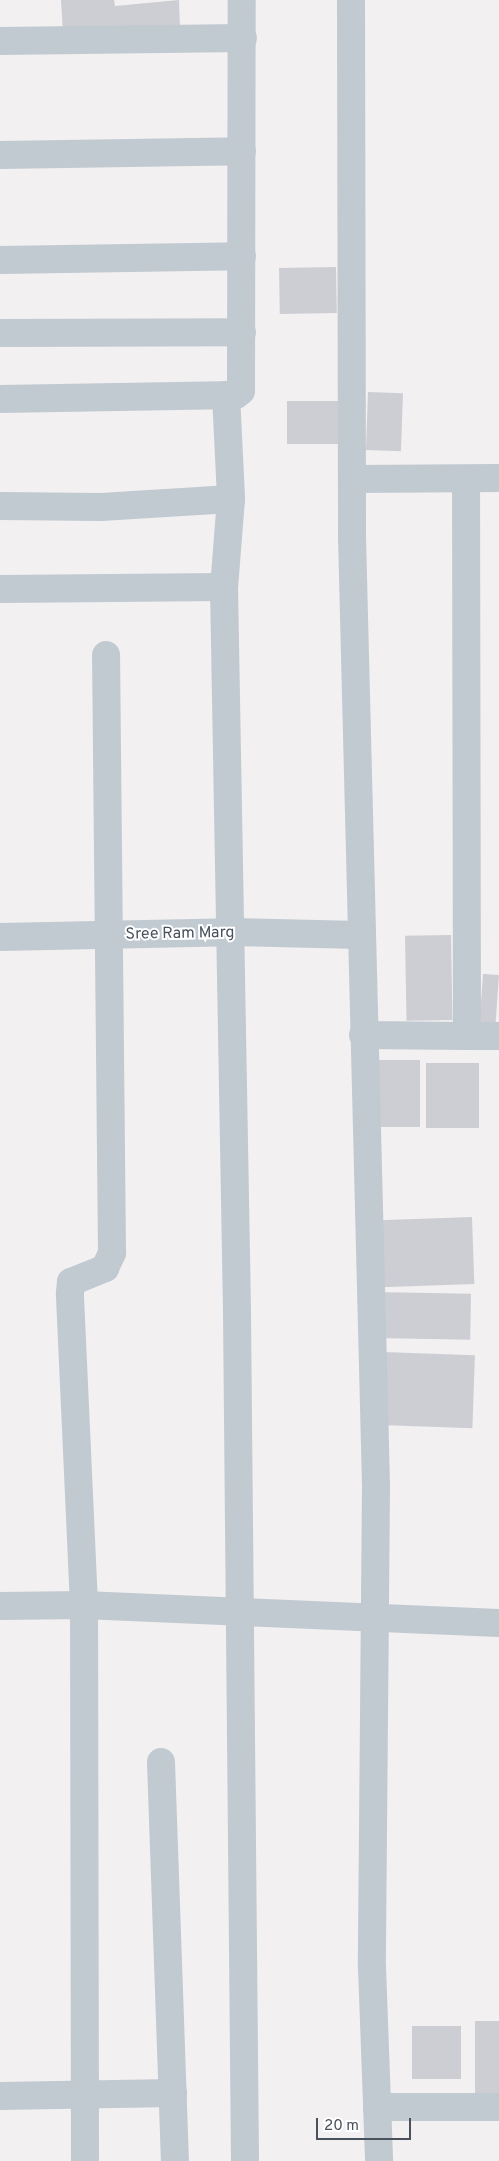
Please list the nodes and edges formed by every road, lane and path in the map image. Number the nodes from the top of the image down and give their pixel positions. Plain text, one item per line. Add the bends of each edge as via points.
1 (242, 0) edge
2 (351, 0) edge
3 (243, 38) junction
4 (0, 41) edge
5 (242, 151) junction
6 (0, 155) edge
7 (242, 256) junction
8 (0, 260) edge
9 (242, 332) junction
10 (0, 333) edge
11 (226, 395) junction
12 (0, 399) edge
13 (499, 478) edge
14 (354, 479) junction
15 (466, 479) junction
16 (231, 499) junction
17 (0, 506) edge
18 (224, 587) junction
19 (0, 589) edge
20 (106, 655) dead end
21 (230, 932) junction
22 (106, 935) junction
23 (360, 935) junction
24 (0, 937) edge
25 (363, 1035) junction
26 (467, 1036) junction
27 (499, 1036) edge
28 (84, 1605) junction
29 (0, 1606) edge
30 (237, 1614) junction
31 (371, 1621) junction
32 (499, 1623) edge
33 (161, 1762) dead end
34 (173, 2092) junction
35 (0, 2096) edge
36 (86, 2097) junction
37 (377, 2107) junction
38 (499, 2107) edge
39 (85, 2161) edge
40 (175, 2161) edge
41 (246, 2161) edge
42 (379, 2161) edge

1 - 3 street
2 - 14 street
3 - 4 street
3 - 5 street
5 - 6 street
5 - 7 street
7 - 8 street
7 - 9 street
9 - 10 street
9 - 11 street via 241,391
11 - 12 street
11 - 16 street
13 - 15 street
14 - 15 street
14 - 23 street
15 - 26 street
16 - 17 street via 101,507
16 - 18 street
18 - 19 street
18 - 21 street
20 - 22 street
21 - 22 street, Sree Ram Marg
21 - 23 street, Sree Ram Marg
21 - 30 street via 238,1322
22 - 24 street, Sree Ram Marg
22 - 28 street via 112,1253 105,1268 71,1282 70,1293
23 - 25 street
25 - 26 street
25 - 31 street via 376,1486
26 - 27 street
28 - 29 street
28 - 30 street
28 - 36 street
30 - 31 street
30 - 41 street
31 - 32 street
31 - 37 street
33 - 34 street
34 - 36 street
34 - 40 street
35 - 36 street
36 - 39 street
37 - 38 street
37 - 42 street

